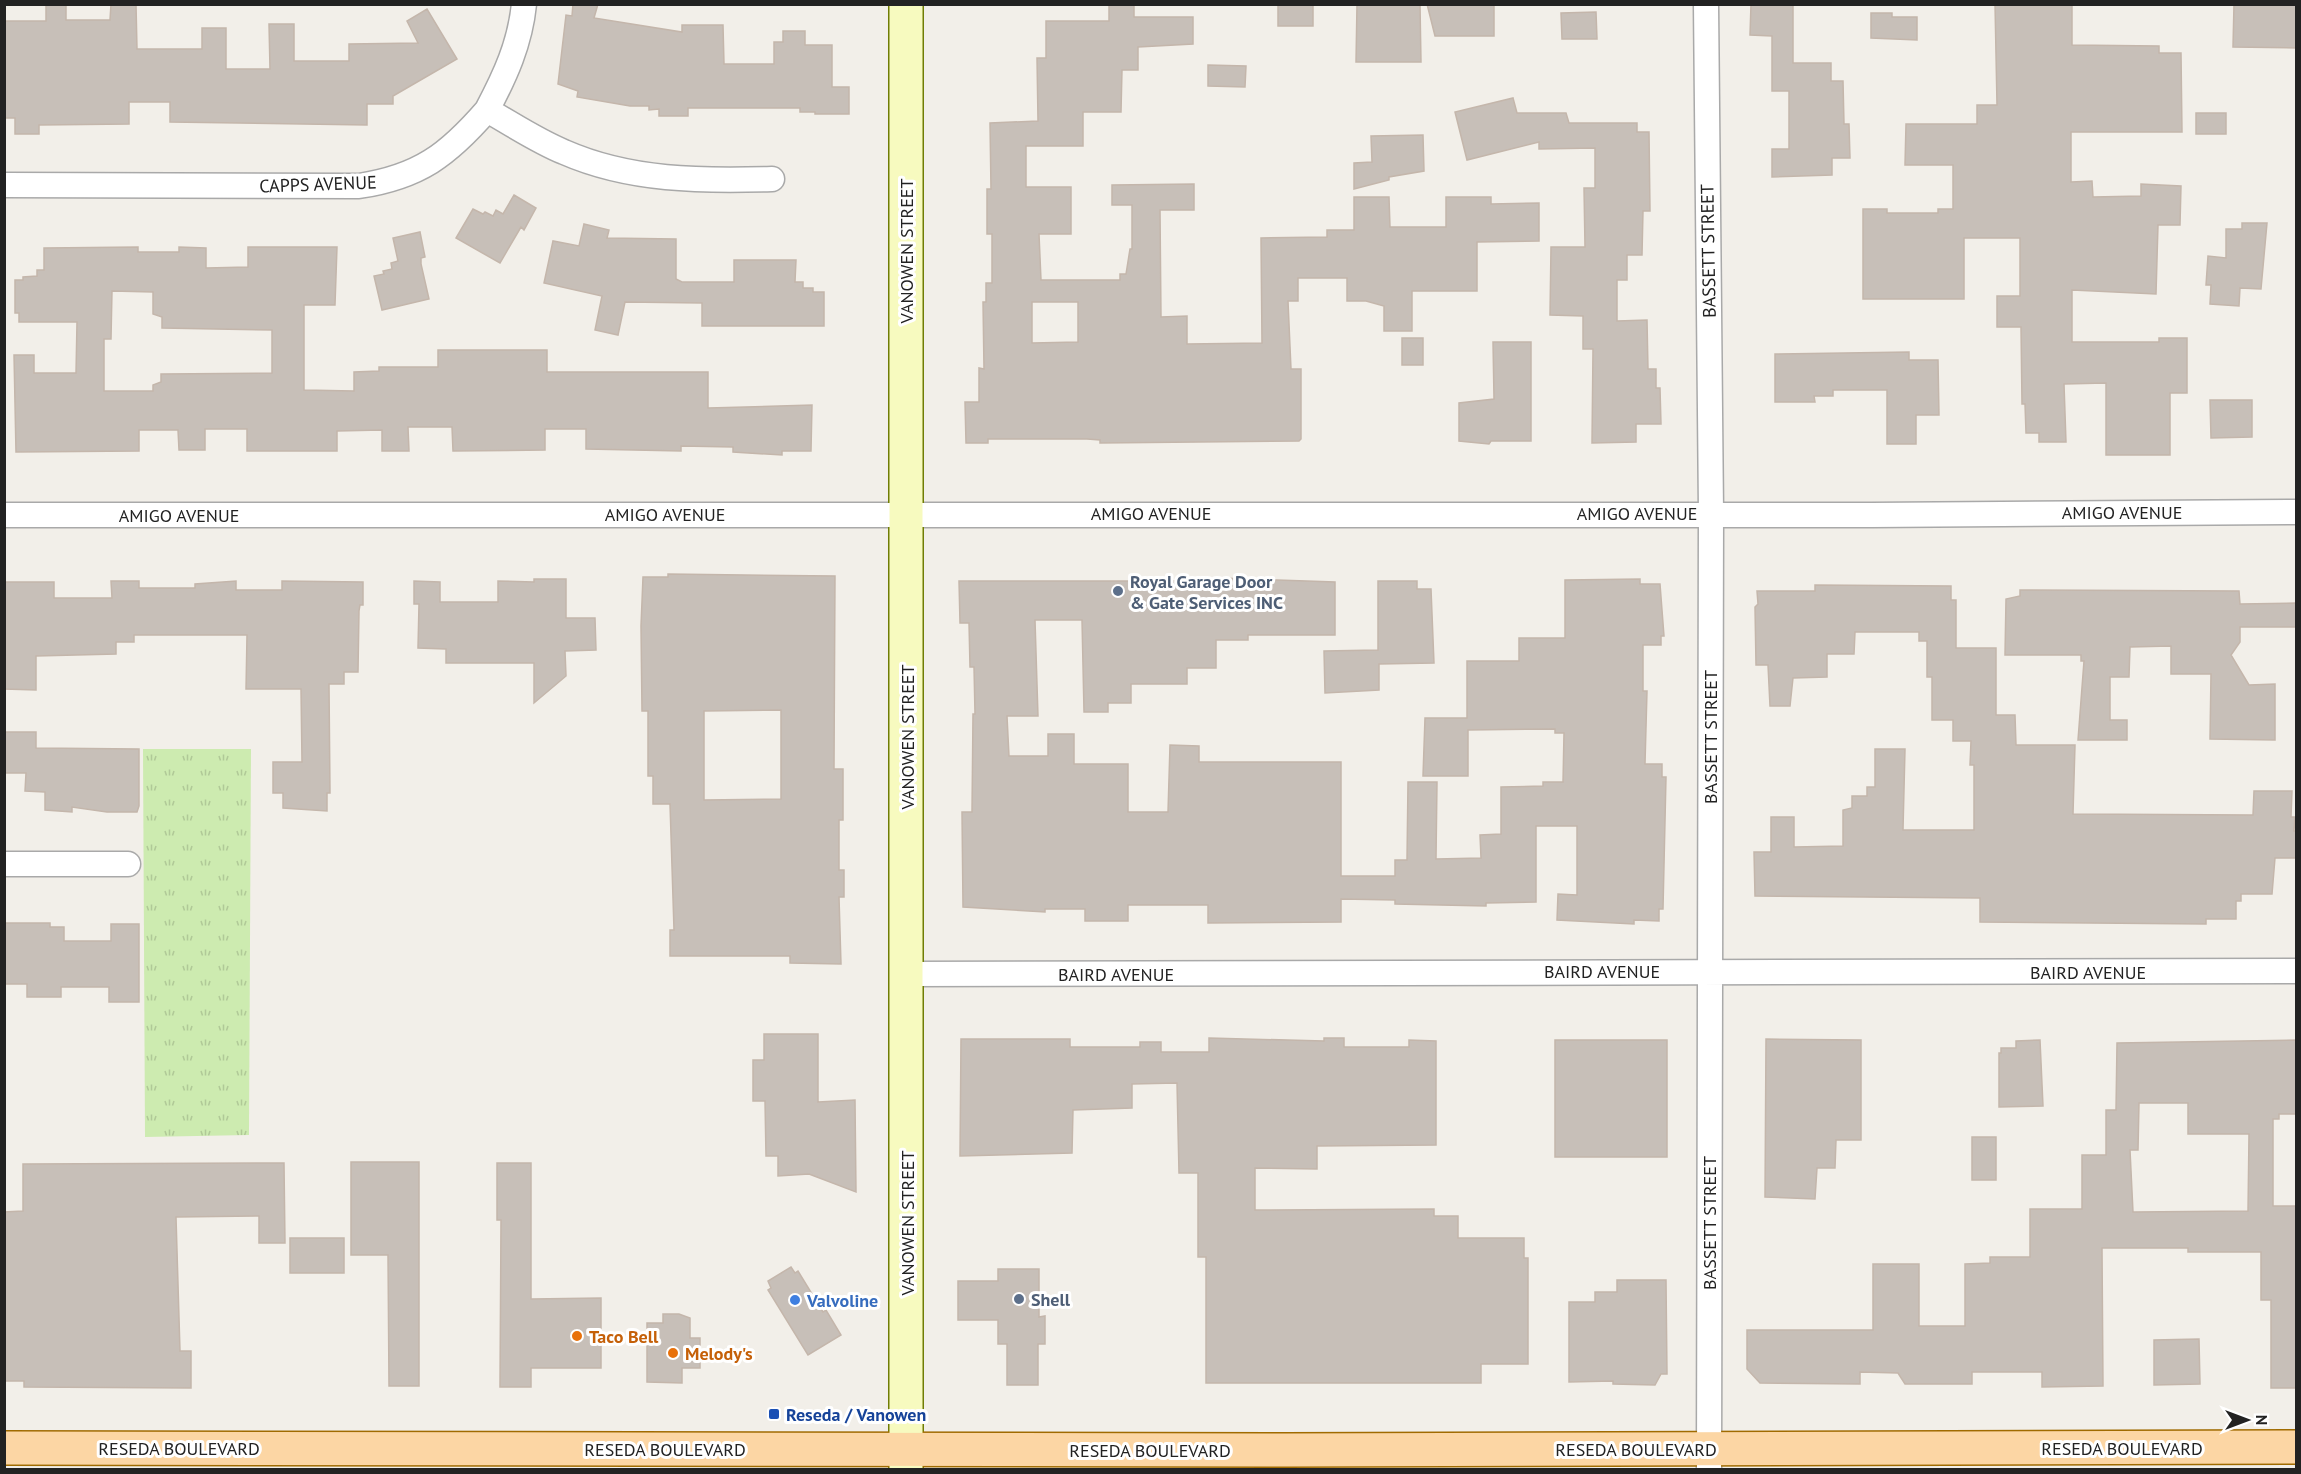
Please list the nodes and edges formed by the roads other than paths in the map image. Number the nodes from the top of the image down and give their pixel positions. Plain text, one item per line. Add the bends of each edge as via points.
1 (524, 4) edge
2 (906, 4) edge
3 (1706, 4) edge
4 (487, 110) junction
5 (772, 179) dead end
6 (4, 185) edge
7 (2296, 512) edge
8 (1711, 513) junction
9 (906, 514) junction
10 (4, 515) edge
11 (4, 864) edge
12 (128, 864) dead end
13 (1709, 971) junction
14 (2296, 971) edge
15 (908, 974) junction
16 (2296, 1447) edge
17 (4, 1448) edge
18 (906, 1459) edge
19 (1709, 1459) edge

1 - 4 street, CAPPS AVENUE via 510,65
2 - 9 main road, VANOWEN STREET
3 - 8 street, BASSETT STREET
4 - 5 street via 563,152 616,171 674,179
4 - 6 street, CAPPS AVENUE via 458,144 420,169 388,182 359,186
7 - 8 street, AMIGO AVENUE
8 - 9 street, AMIGO AVENUE
8 - 13 street, BASSETT STREET
9 - 10 street, AMIGO AVENUE
9 - 15 main road, VANOWEN STREET
11 - 12 street
13 - 14 street, BAIRD AVENUE
13 - 15 street, BAIRD AVENUE
13 - 19 street, BASSETT STREET
15 - 18 main road, VANOWEN STREET
16 - 19 main road, RESEDA BOULEVARD
17 - 18 main road, RESEDA BOULEVARD
18 - 19 main road, RESEDA BOULEVARD

